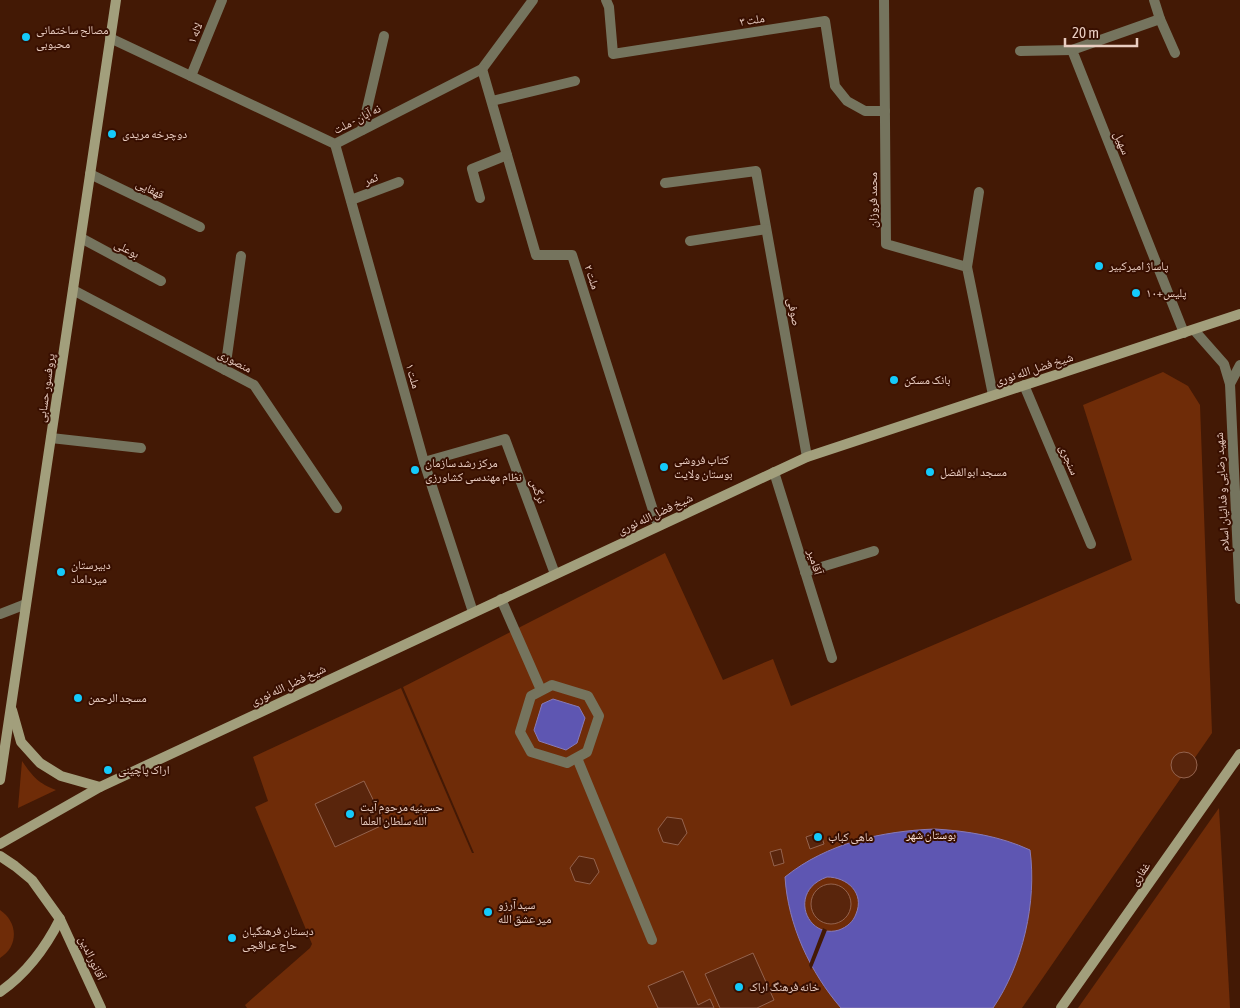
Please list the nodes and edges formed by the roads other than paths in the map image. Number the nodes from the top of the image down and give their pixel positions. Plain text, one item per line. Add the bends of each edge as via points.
1 (116, 0) edge
2 (222, 0) edge
3 (534, 0) edge
4 (606, 0) edge
5 (884, 0) edge
6 (1154, 0) edge
7 (1160, 19) junction
8 (384, 36) dead end
9 (110, 38) junction
10 (1072, 50) junction
11 (1020, 51) dead end
12 (1175, 53) dead end
13 (482, 69) junction
14 (191, 76) junction
15 (575, 81) dead end
16 (492, 101) junction
17 (885, 111) junction
18 (362, 130) junction
19 (335, 144) junction
20 (507, 155) junction
21 (90, 174) junction
22 (399, 182) dead end
23 (665, 183) dead end
24 (979, 192) dead end
25 (480, 198) dead end
26 (350, 200) junction
27 (200, 227) dead end
28 (766, 229) junction
29 (81, 238) junction
30 (690, 241) dead end
31 (241, 256) dead end
32 (967, 267) junction
33 (161, 281) dead end
34 (73, 290) junction
35 (1240, 314) edge
36 (1189, 331) junction
37 (1240, 365) edge
38 (224, 370) junction
39 (1230, 384) junction
40 (1024, 385) junction
41 (993, 395) junction
42 (51, 438) junction
43 (141, 448) dead end
44 (807, 456) junction
45 (424, 462) junction
46 (774, 472) junction
47 (337, 508) dead end
48 (658, 526) junction
49 (1091, 544) dead end
50 (874, 551) dead end
51 (805, 572) junction
52 (555, 574) junction
53 (501, 599) junction
54 (1240, 599) edge
55 (26, 604) junction
56 (473, 612) junction
57 (0, 614) edge
58 (832, 658) dead end
59 (541, 690) junction
60 (11, 707) junction
61 (1240, 754) edge
62 (577, 758) junction
63 (0, 780) edge
64 (100, 787) junction
65 (0, 844) edge
66 (0, 856) edge
67 (60, 919) junction
68 (652, 940) dead end
69 (0, 992) edge
70 (101, 1008) edge
71 (1061, 1008) edge

1 - 9 street, پروفسور حسابی
2 - 14 street, لاله ۱
3 - 13 street, نه آبان - ملت
4 - 17 street, ملت ۳ via 613,54 825,21 835,86 847,101 865,110
5 - 17 street, محمد فروزان
6 - 7 street
7 - 10 street
7 - 12 street
8 - 18 street
9 - 14 street, نه آبان - ملت
9 - 21 street, پروفسور حسابی
10 - 11 street
10 - 36 street, سهیل
13 - 16 street, ملت ۲
13 - 18 street, نه آبان - ملت
14 - 19 street, نه آبان - ملت
15 - 16 street
16 - 20 street, ملت ۲
17 - 32 street, محمد فروزان via 886,244
18 - 19 street, نه آبان - ملت
19 - 26 street, ملت ۱
20 - 25 street via 472,170
20 - 48 street, ملت ۲ via 536,255 572,255
21 - 27 street, قهقایی
21 - 29 street, پروفسور حسابی
22 - 26 street, ثمر
23 - 28 street, صوفی via 756,171
24 - 32 street
26 - 45 street, ملت ۱
28 - 30 street
28 - 44 street, صوفی
29 - 33 street, بوعلی
29 - 34 street, پروفسور حسابی
31 - 38 street
32 - 41 street
34 - 38 street, منصوری
34 - 42 street, پروفسور حسابی
35 - 36 street, شیخ فضل الله نوری
36 - 39 street, شهید رضایی و فدائیان اسلام via 1224,364
36 - 40 street, شیخ فضل الله نوری
37 - 39 street
38 - 47 street, منصوری via 254,386
39 - 54 street, شهید رضایی و فدائیان اسلام
40 - 41 street, شیخ فضل الله نوری
40 - 49 street, سنجری
41 - 44 street, شیخ فضل الله نوری
42 - 43 street
42 - 55 street, پروفسور حسابی
44 - 46 street, شیخ فضل الله نوری
45 - 52 street, نرگس via 505,439
45 - 56 street, ملت ۱
46 - 48 street, شیخ فضل الله نوری
46 - 51 street, آقامیر
48 - 52 street, شیخ فضل الله نوری
50 - 51 street
51 - 58 street, آقامیر
52 - 53 street, شیخ فضل الله نوری
53 - 56 street, شیخ فضل الله نوری
53 - 59 street
55 - 57 street
55 - 60 street, پروفسور حسابی
56 - 64 street, شیخ فضل الله نوری
59 - 62 street via 531,696 520,732 531,752 567,763
59 - 62 street via 552,685 588,696 599,716 587,752
60 - 63 street, پروفسور حسابی
60 - 64 street via 21,742 40,763 61,776
61 - 71 street, غفاری
62 - 68 street
64 - 65 street, شیخ فضل الله نوری
66 - 67 street, آقانورالدین via 32,880
67 - 69 street via 37,958 15,982
67 - 70 street, آقانورالدین

